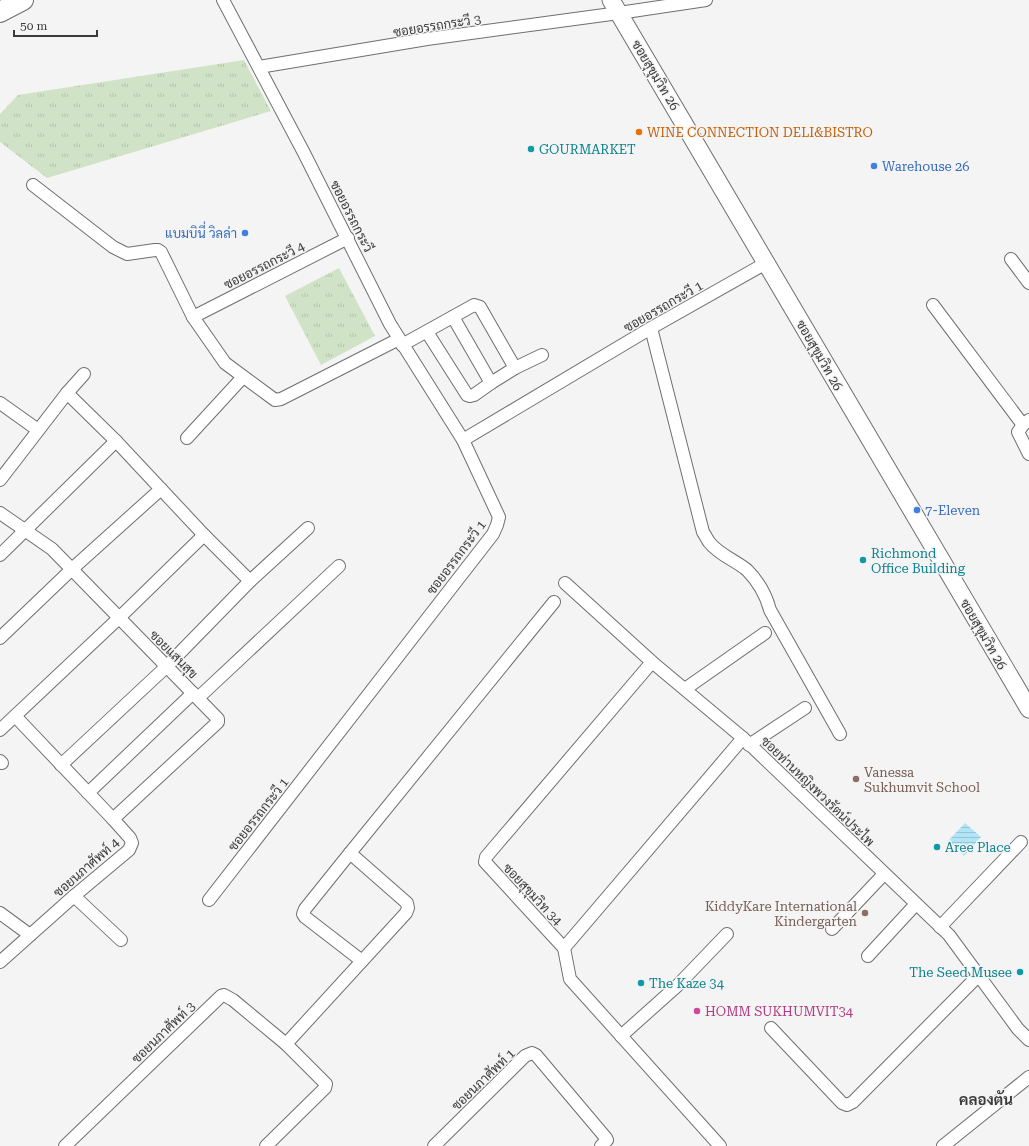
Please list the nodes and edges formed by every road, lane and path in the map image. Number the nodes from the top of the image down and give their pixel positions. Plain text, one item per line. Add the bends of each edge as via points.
1 (23, 0) edge
2 (223, 0) edge
3 (706, 0) edge
4 (615, 7) edge
5 (0, 12) edge
6 (259, 68) junction
7 (33, 185) dead end
8 (348, 238) junction
9 (1011, 259) dead end
10 (766, 263) junction
11 (1029, 283) edge
12 (933, 305) dead end
13 (193, 317) junction
14 (453, 317) junction
15 (650, 328) junction
16 (427, 332) junction
17 (401, 342) junction
18 (542, 355) dead end
19 (515, 368) junction
20 (84, 374) dead end
21 (243, 377) junction
22 (491, 383) junction
23 (67, 393) junction
24 (0, 403) edge
25 (1026, 423) edge
26 (38, 430) junction
27 (187, 438) dead end
28 (463, 440) junction
29 (116, 441) junction
30 (1029, 454) edge
31 (0, 480) edge
32 (160, 489) junction
33 (0, 513) edge
34 (308, 528) dead end
35 (25, 530) junction
36 (204, 535) junction
37 (0, 554) edge
38 (339, 566) dead end
39 (72, 569) junction
40 (250, 581) junction
41 (565, 583) dead end
42 (554, 602) dead end
43 (120, 618) junction
44 (765, 633) dead end
45 (0, 638) edge
46 (652, 662) junction
47 (166, 666) junction
48 (685, 689) junction
49 (195, 695) junction
50 (805, 708) dead end
51 (1029, 709) edge
52 (15, 716) junction
53 (0, 730) edge
54 (840, 734) dead end
55 (746, 741) junction
56 (61, 765) junction
57 (88, 793) junction
58 (113, 819) junction
59 (1021, 842) dead end
60 (350, 853) junction
61 (884, 874) junction
62 (74, 896) junction
63 (209, 900) dead end
64 (916, 904) junction
65 (0, 913) edge
66 (940, 927) junction
67 (832, 929) dead end
68 (727, 934) dead end
69 (30, 935) junction
70 (121, 940) dead end
71 (564, 948) junction
72 (868, 956) dead end
73 (362, 961) junction
74 (0, 962) edge
75 (978, 976) junction
76 (770, 1028) dead end
77 (621, 1036) junction
78 (1029, 1040) edge
79 (286, 1044) junction
80 (1029, 1077) edge
81 (65, 1146) edge
82 (266, 1146) edge
83 (434, 1146) edge
84 (601, 1146) edge
85 (720, 1146) edge
86 (943, 1146) edge

1 - 5 main road
2 - 6 street, ซอยอรรถกระวี
3 - 4 street, ซอยอรรถกระวี 3
4 - 6 street, ซอยอรรถกระวี 3
4 - 10 street, ซอยสุขุมวิท 26
6 - 8 street, ซอยอรรถกระวี
7 - 13 street via 122,252 161,252
8 - 13 street, ซอยอรรถกระวี 4
8 - 17 street, ซอยอรรถกระวี
9 - 11 street
10 - 15 street, ซอยอรรถกระวี 1
10 - 51 street, ซอยสุขุมวิท 26
12 - 25 street
13 - 21 street via 225,363
14 - 16 street
14 - 19 street via 474,305 480,307
14 - 22 street
15 - 28 street, ซอยอรรถกระวี 1
15 - 54 street via 703,532 710,543 746,570 761,586 770,610
16 - 17 street
16 - 22 street via 467,395 474,395
17 - 21 street via 281,400 275,400
17 - 28 street, ซอยอรรถกระวี
18 - 19 street
19 - 22 street
20 - 23 street
21 - 27 street
23 - 26 street
23 - 29 street
24 - 26 street
25 - 30 street via 1019,429 1019,434
26 - 31 street
28 - 63 street, ซอยอรรถกระวี 1 via 499,517 495,529
29 - 32 street
29 - 35 street
32 - 36 street
32 - 39 street
33 - 35 street, ซอยแสนสุข
34 - 40 street
35 - 37 street
35 - 39 street, ซอยแสนสุข via 52,549
36 - 40 street
36 - 43 street
38 - 49 street
39 - 43 street, ซอยแสนสุข
39 - 45 street
40 - 47 street
41 - 46 street, ซอยท่านหญิงพวงรัตน์ประไพ
42 - 60 street
43 - 47 street, ซอยแสนสุข
43 - 52 street
44 - 48 street
46 - 48 street, ซอยท่านหญิงพวงรัตน์ประไพ
46 - 71 street, ซอยสุขุมวิท 34 via 485,860
47 - 49 street, ซอยแสนสุข
47 - 56 street
48 - 55 street, ซอยท่านหญิงพวงรัตน์ประไพ
49 - 57 street
49 - 58 street, ซอยแสนสุข via 218,718 218,722
50 - 55 street
52 - 53 street
52 - 56 street, ซอยนภาศัพท์ 4
55 - 61 street, ซอยท่านหญิงพวงรัตน์ประไพ
55 - 71 street
56 - 57 street, ซอยนภาศัพท์ 4
57 - 58 street, ซอยนภาศัพท์ 4
58 - 62 street, ซอยนภาศัพท์ 4 via 130,838 132,843 129,850
59 - 66 street
60 - 73 street via 407,903 408,908
60 - 73 street via 303,914
61 - 64 street, ซอยท่านหญิงพวงรัตน์ประไพ
61 - 67 street
62 - 69 street, ซอยนภาศัพท์ 4
62 - 70 street
64 - 66 street, ซอยท่านหญิงพวงรัตน์ประไพ
64 - 72 street
65 - 69 street
66 - 75 street, ซอยท่านหญิงพวงรัตน์ประไพ via 949,935
68 - 77 street via 677,986
69 - 74 street, ซอยนภาศัพท์ 4
71 - 77 street via 570,979
73 - 79 street
75 - 76 street via 853,1102 847,1105 842,1103
75 - 78 street, ซอยท่านหญิงพวงรัตน์ประไพ
77 - 85 street
79 - 81 street, ซอยนภาศัพท์ 3 via 229,997 221,996
79 - 82 street via 325,1082 326,1086
80 - 86 street
83 - 84 street, ซอยนภาศัพท์ 1 via 525,1056 532,1053 606,1138 606,1142

